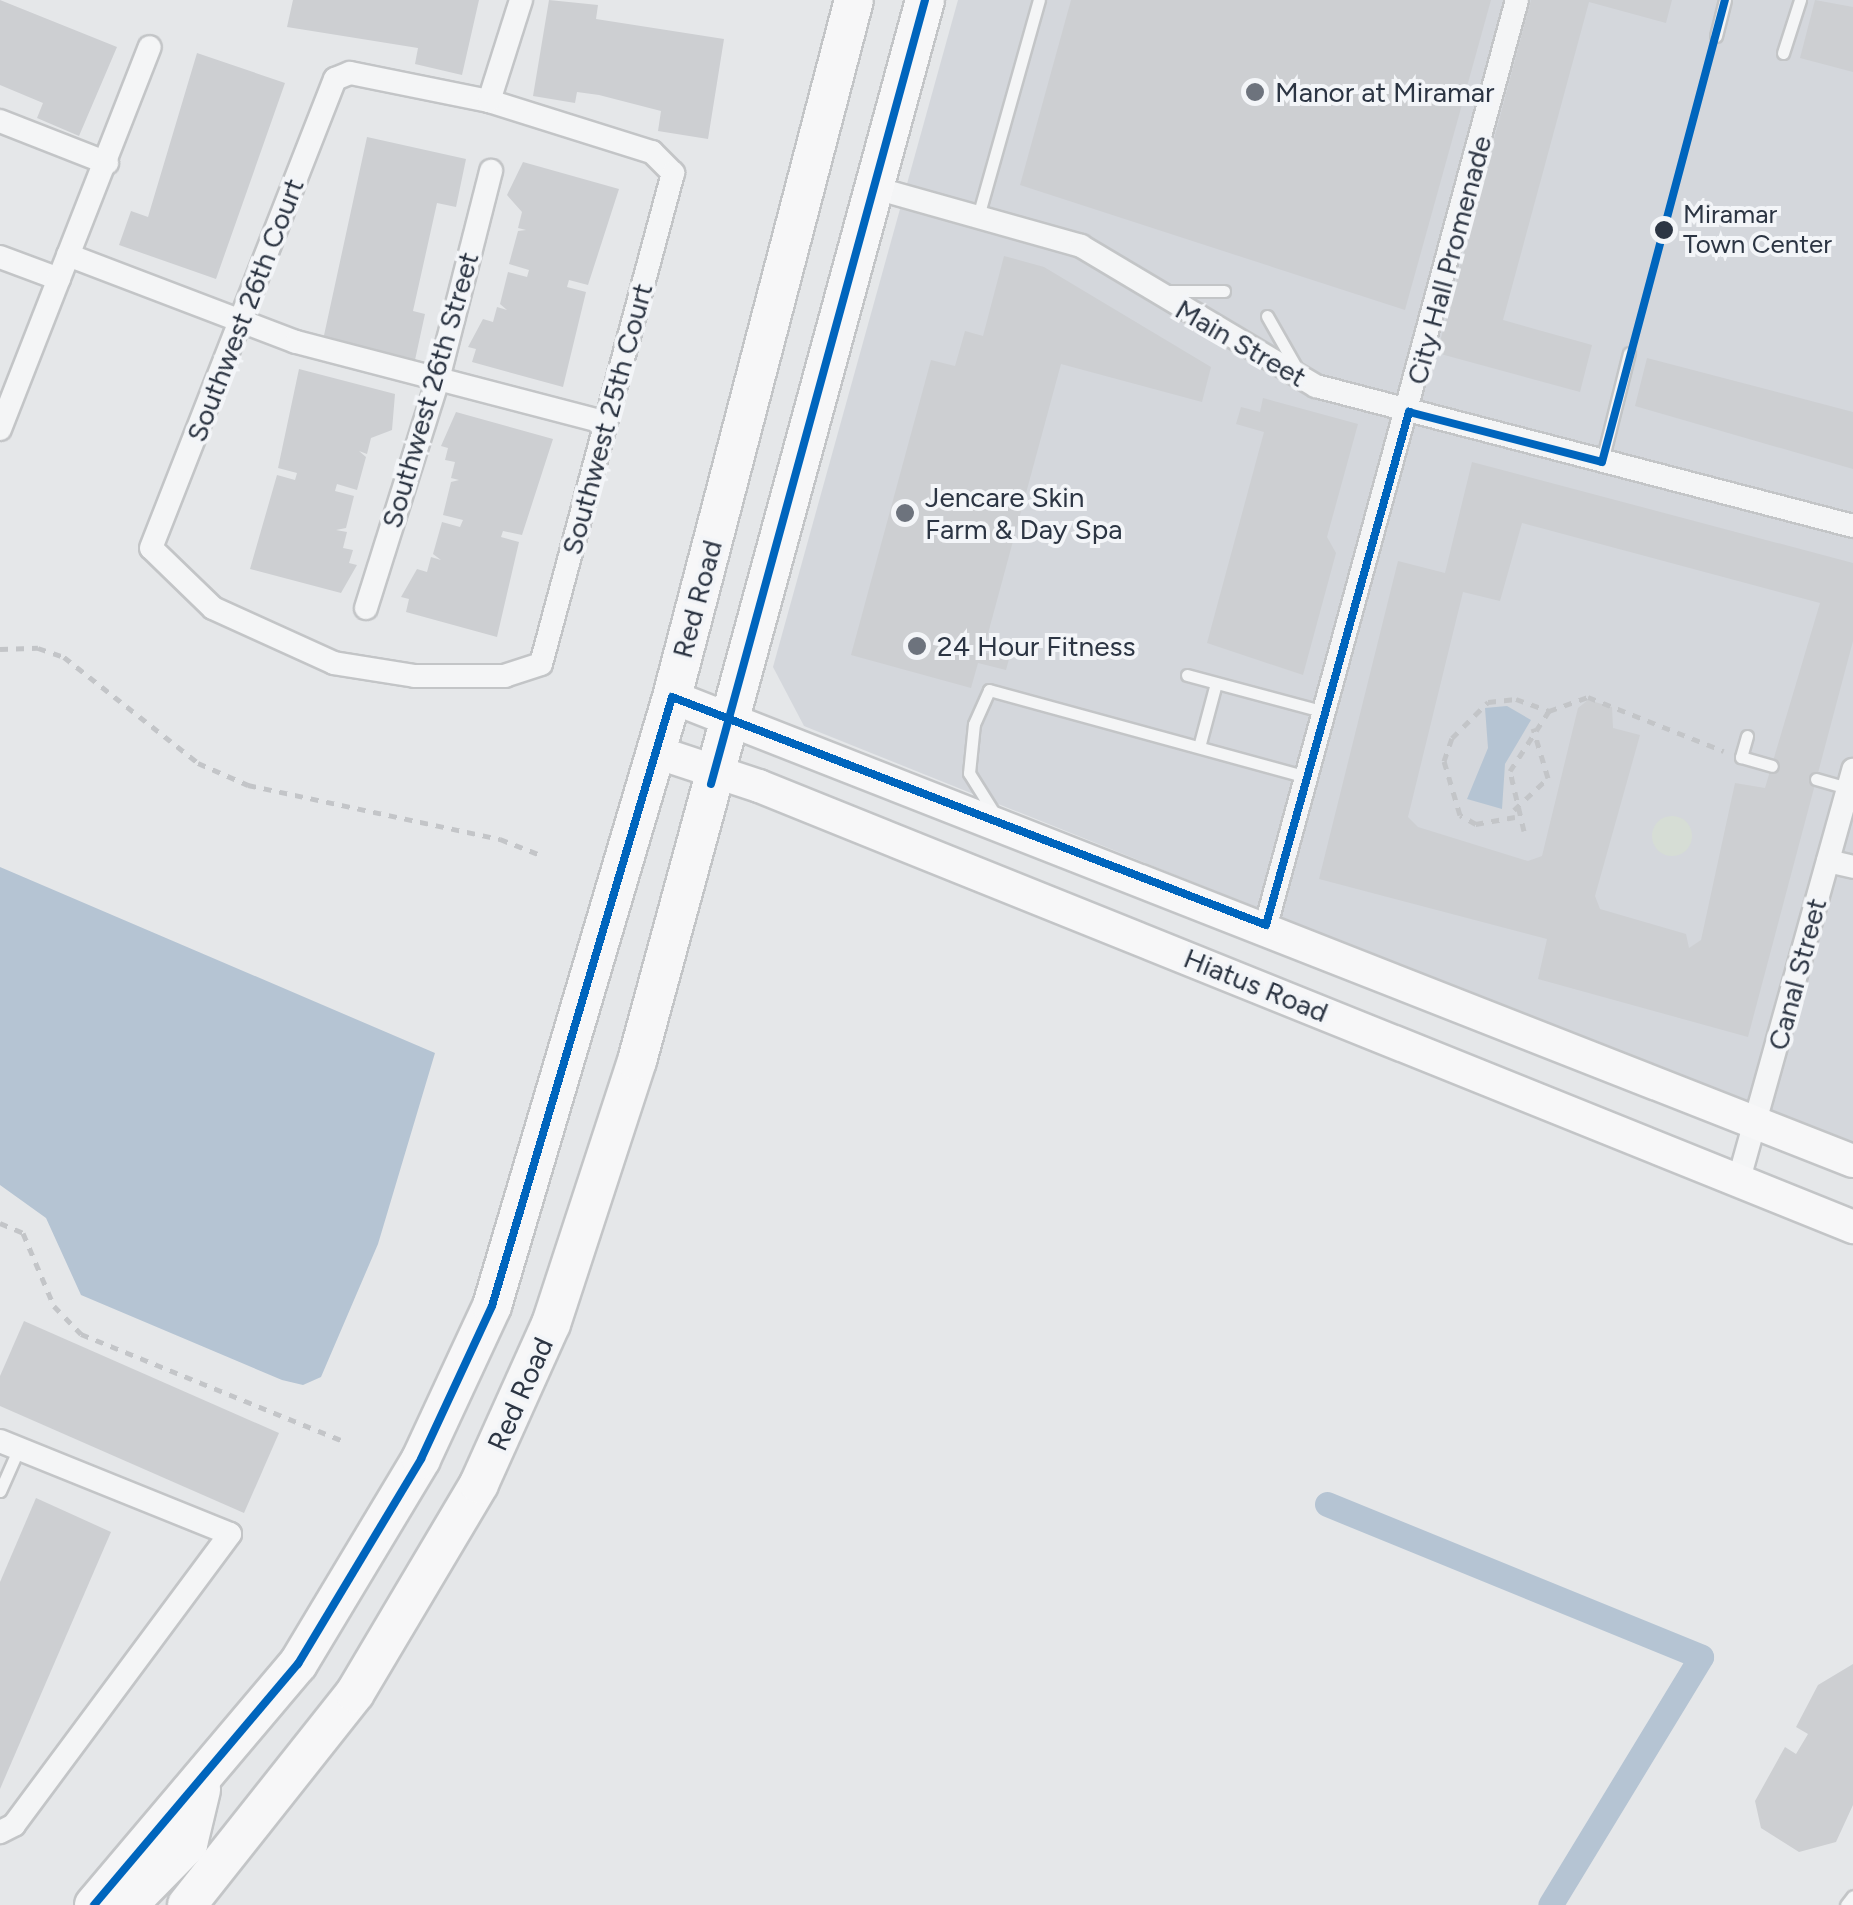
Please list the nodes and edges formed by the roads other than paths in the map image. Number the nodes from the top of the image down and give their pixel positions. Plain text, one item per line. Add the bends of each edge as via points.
1 (521, 0) edge
2 (854, 0) edge
3 (925, 0) edge
4 (1039, 0) edge
5 (1517, 0) edge
6 (1725, 0) edge
7 (1800, 0) edge
8 (1716, 36) dead end
9 (150, 47) dead end
10 (1783, 54) dead end
11 (489, 100) junction
12 (0, 121) edge
13 (107, 163) junction
14 (491, 172) dead end
15 (874, 188) junction
16 (979, 214) junction
17 (68, 255) junction
18 (0, 258) edge
19 (59, 280) junction
20 (1152, 291) junction
21 (1224, 291) dead end
22 (1268, 316) dead end
23 (242, 317) junction
24 (1630, 353) dead end
25 (1302, 380) junction
26 (437, 383) junction
27 (1409, 412) junction
28 (606, 423) junction
29 (0, 429) edge
30 (1602, 462) junction
31 (1853, 526) edge
32 (366, 608) dead end
33 (541, 664) joint
34 (1187, 675) dead end
35 (1216, 683) junction
36 (672, 698) junction
37 (1325, 712) junction
38 (730, 716) junction
39 (1747, 736) dead end
40 (1199, 746) junction
41 (656, 752) junction
42 (1772, 766) dead end
43 (715, 770) junction
44 (1308, 777) junction
45 (1816, 779) dead end
46 (1850, 779) edge
47 (1000, 821) junction
48 (1828, 860) junction
49 (1853, 867) edge
50 (1266, 925) junction
51 (1757, 1121) junction
52 (1853, 1161) edge
53 (1739, 1179) junction
54 (1853, 1226) edge
55 (9, 1444) edge
56 (0, 1491) edge
57 (204, 1778) junction
58 (0, 1832) edge
59 (1853, 1896) edge
60 (94, 1905) edge
61 (128, 1905) edge
62 (187, 1905) edge
63 (1846, 1905) edge

1 - 11 street
2 - 36 highway, Red Road
3 - 15 highway, Red Road
4 - 16 lane
5 - 27 street, City Hall Promenade
6 - 8 lane
7 - 10 lane
9 - 13 street
11 - 23 street, Southwest 26th Court via 335,79
11 - 28 street, Southwest 25th Court via 652,152 672,174
12 - 13 street
13 - 17 street
14 - 26 street, Southwest 26th Street
15 - 16 street, Main Street
15 - 38 highway, Red Road
16 - 20 street, Main Street via 1080,246
17 - 19 street
17 - 23 street
18 - 19 street
19 - 29 street
20 - 21 lane
20 - 25 street, Main Street
22 - 25 lane
23 - 26 street via 296,342
23 - 33 street, Southwest 26th Court via 151,548 213,608 334,663 416,676 505,676
24 - 30 lane
25 - 27 street, Main Street
26 - 28 street
26 - 32 street, Southwest 26th Street
27 - 30 street, Main Street
27 - 37 street, City Hall Promenade
28 - 33 street, Southwest 25th Court
30 - 31 street, Main Street
34 - 35 lane
35 - 37 lane
35 - 40 lane
36 - 38 main road
36 - 41 highway, Red Road
37 - 44 street, City Hall Promenade
38 - 43 highway, Red Road
38 - 47 main road
39 - 42 lane via 1741,758
40 - 44 lane
40 - 47 lane via 989,690 974,724 970,773
41 - 43 main road, Hiatus Road
41 - 57 highway, Red Road via 492,1306 421,1459 298,1664
43 - 53 main road, Hiatus Road
43 - 62 highway, Red Road via 638,1061 551,1324 479,1484 356,1693
44 - 50 street, City Hall Promenade
45 - 46 lane
46 - 48 street, Canal Street
47 - 50 main road
48 - 49 street
48 - 51 street, Canal Street
50 - 51 main road
51 - 52 main road
51 - 53 street, Canal Street
53 - 54 main road, Hiatus Road
55 - 56 lane
55 - 58 street via 230,1534 14,1825
57 - 60 highway, Red Road
57 - 61 highway via 188,1844
59 - 63 lane

